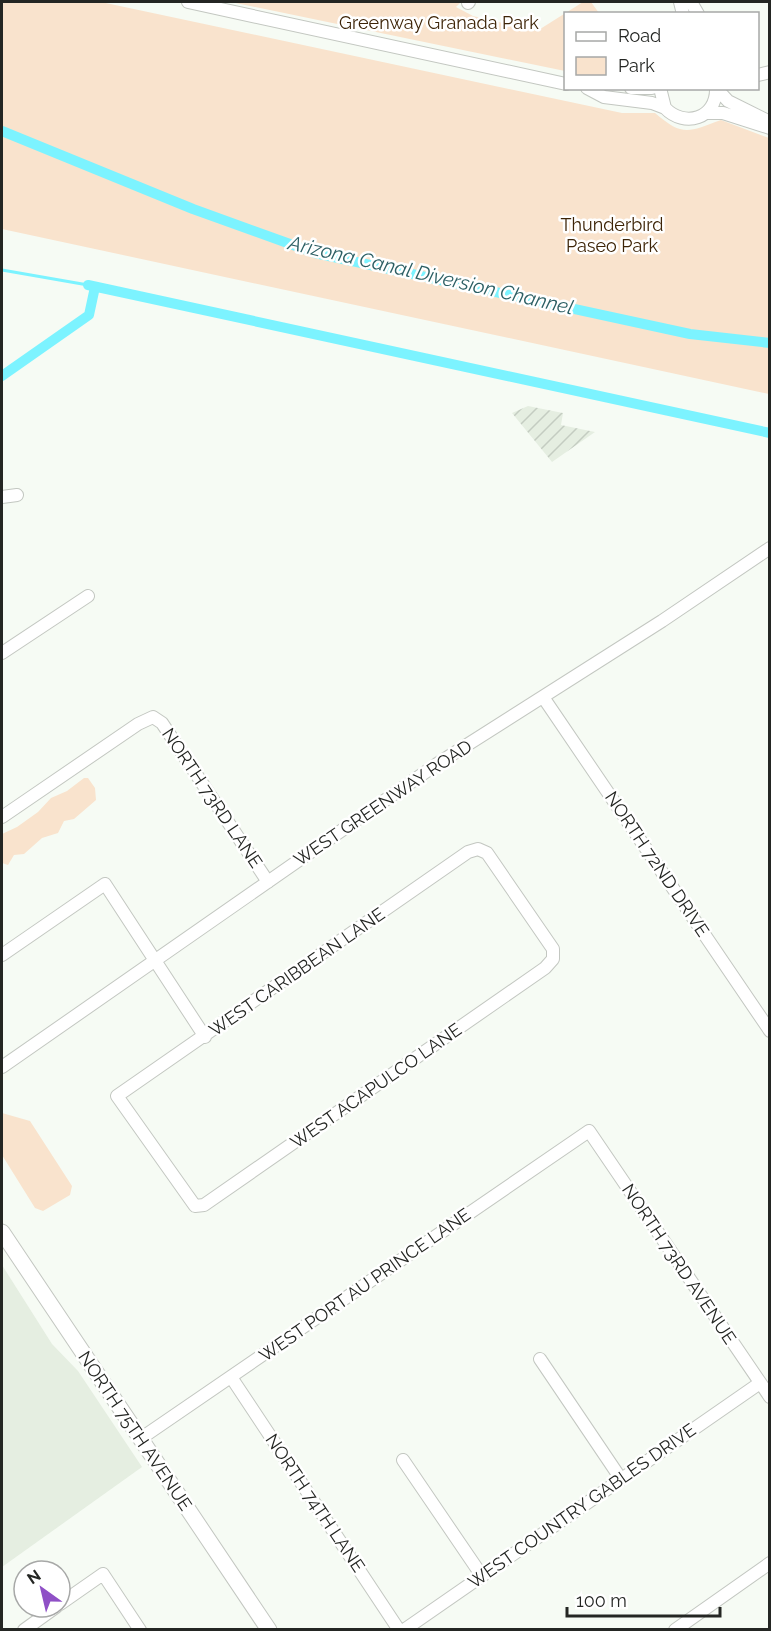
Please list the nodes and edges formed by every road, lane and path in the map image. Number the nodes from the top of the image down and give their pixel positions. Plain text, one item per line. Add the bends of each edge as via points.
1 (188, 2) edge
2 (564, 84) edge
3 (591, 90) edge
4 (660, 90) edge
5 (716, 90) edge
6 (718, 90) edge
7 (665, 108) junction
8 (706, 113) junction
9 (770, 122) edge
10 (770, 128) edge
11 (17, 495) dead end
12 (2, 497) edge
13 (770, 548) edge
14 (88, 596) dead end
15 (2, 653) edge
16 (543, 698) junction
17 (2, 815) edge
18 (268, 882) junction
19 (2, 955) edge
20 (553, 959) joint
21 (154, 961) junction
22 (770, 1031) edge
23 (205, 1037) junction
24 (2, 1067) edge
25 (117, 1096) joint
26 (589, 1131) joint
27 (2, 1232) edge
28 (540, 1359) dead end
29 (231, 1377) junction
30 (760, 1383) junction
31 (770, 1397) edge
32 (140, 1439) junction
33 (403, 1460) dead end
34 (621, 1479) junction
35 (770, 1563) edge
36 (482, 1576) junction
37 (72, 1596) edge
38 (39, 1619) edge
39 (24, 1629) edge
40 (140, 1629) edge
41 (269, 1629) edge
42 (402, 1629) edge
43 (675, 1629) edge

1 - 2 street
3 - 7 street via 604,97
4 - 7 street
5 - 8 street via 714,102
6 - 9 street via 728,101
7 - 8 street via 680,119
8 - 10 street via 723,113
11 - 12 street
13 - 16 street, WEST GREENWAY ROAD
14 - 15 street
16 - 18 street, WEST GREENWAY ROAD via 437,764
16 - 22 street, NORTH 72ND DRIVE
17 - 18 street, NORTH 73RD LANE via 138,723 153,717 162,723
18 - 21 street, WEST GREENWAY ROAD
19 - 21 street via 105,884
20 - 23 street, WEST CARIBBEAN LANE via 553,949 488,853 478,849 468,852
20 - 25 street, WEST ACAPULCO LANE via 204,1205 195,1206 188,1200
21 - 23 street
21 - 24 street, WEST GREENWAY ROAD
23 - 25 street, WEST CARIBBEAN LANE
26 - 29 street, WEST PORT AU PRINCE LANE
26 - 30 street, NORTH 73RD AVENUE
27 - 32 main road, NORTH 75TH AVENUE
28 - 34 street
29 - 32 street, WEST PORT AU PRINCE LANE
29 - 42 street, NORTH 74TH LANE
30 - 31 street, NORTH 73RD AVENUE
30 - 34 street, WEST COUNTRY GABLES DRIVE
32 - 41 main road, NORTH 75TH AVENUE
33 - 36 street
34 - 36 street, WEST COUNTRY GABLES DRIVE
35 - 43 street
36 - 42 street, WEST COUNTRY GABLES DRIVE
37 - 40 street via 103,1574
38 - 39 street

